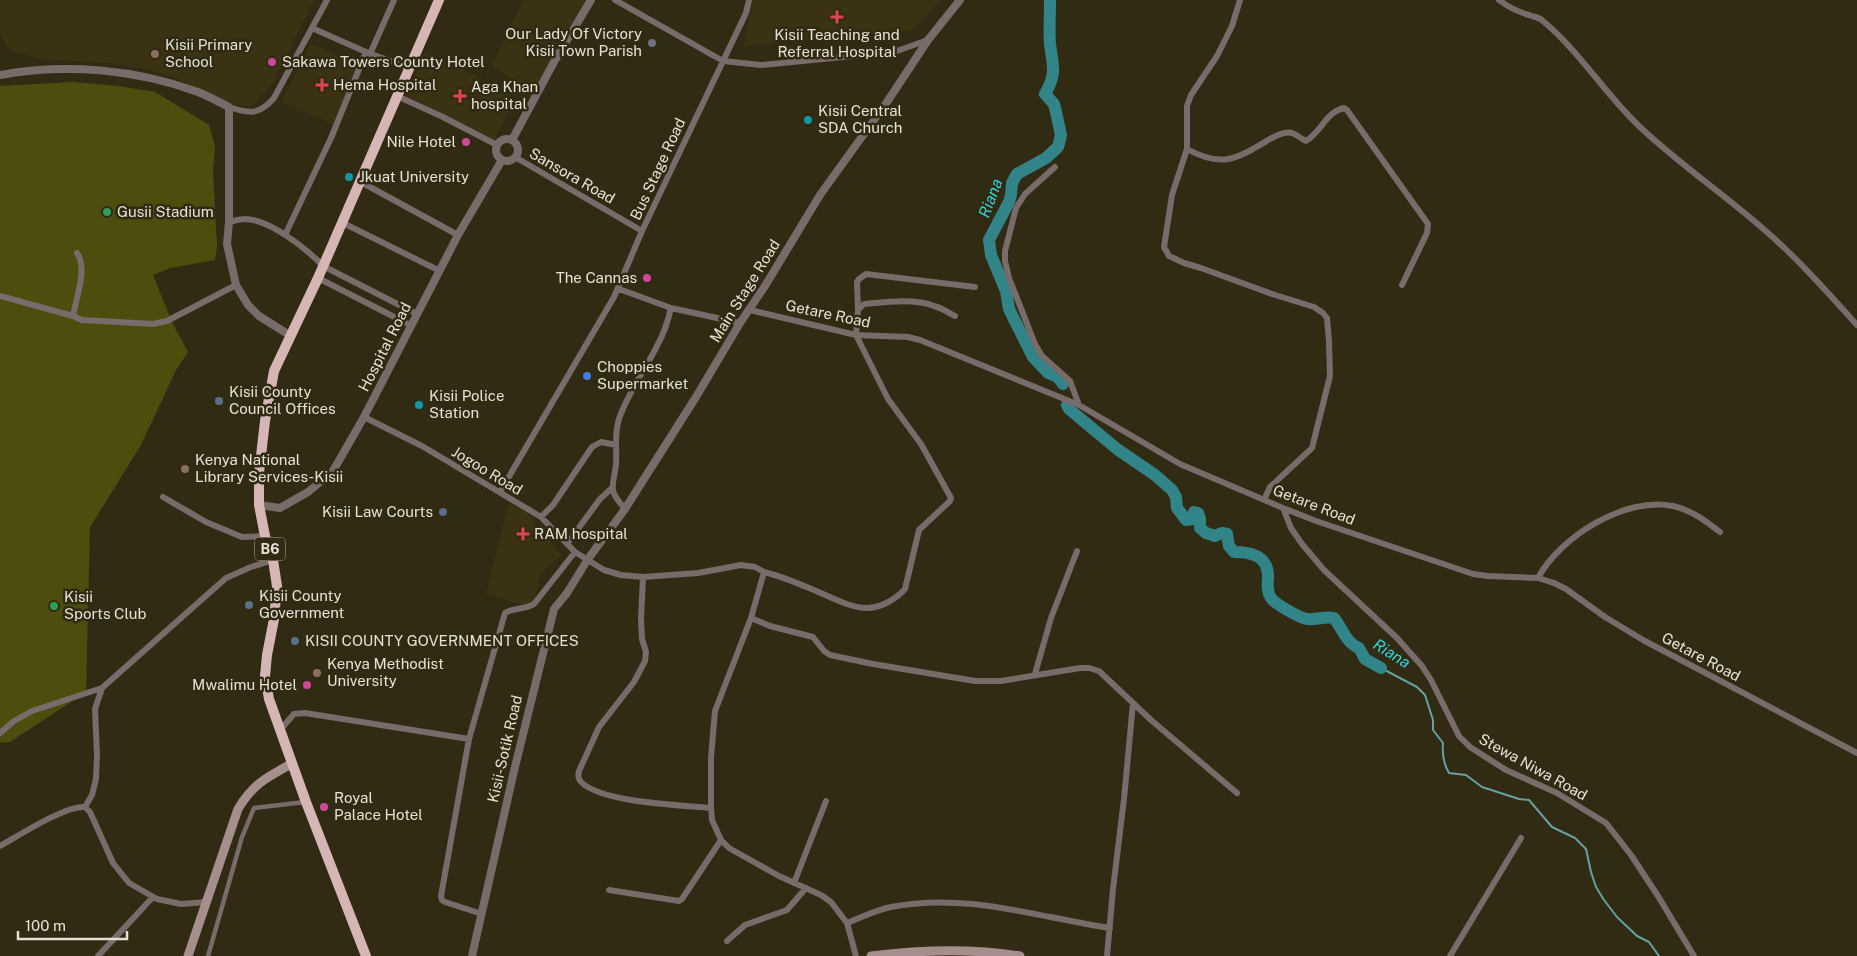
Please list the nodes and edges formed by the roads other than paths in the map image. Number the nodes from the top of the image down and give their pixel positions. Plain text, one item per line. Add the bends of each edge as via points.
1 (328, 0) edge
2 (394, 0) edge
3 (439, 0) edge
4 (591, 0) edge
5 (615, 0) edge
6 (749, 0) edge
7 (960, 0) edge
8 (1240, 0) edge
9 (1499, 0) edge
10 (312, 28) junction
11 (928, 40) junction
12 (368, 53) junction
13 (723, 61) junction
14 (409, 68) junction
15 (0, 75) edge
16 (397, 96) junction
17 (229, 107) junction
18 (512, 140) junction
19 (497, 145) junction
20 (1187, 149) junction
21 (515, 157) junction
22 (502, 160) junction
23 (1055, 167) dead end
24 (359, 181) junction
25 (229, 222) junction
26 (341, 222) junction
27 (642, 231) junction
28 (285, 235) junction
29 (458, 235) junction
30 (77, 253) dead end
31 (323, 266) junction
32 (440, 271) junction
33 (318, 278) junction
34 (236, 285) junction
35 (1402, 285) dead end
36 (975, 287) dead end
37 (618, 289) junction
38 (0, 296) edge
39 (671, 308) junction
40 (750, 310) junction
41 (858, 310) junction
42 (417, 314) junction
43 (73, 316) junction
44 (955, 316) dead end
45 (740, 322) junction
46 (1857, 325) edge
47 (412, 326) junction
48 (856, 335) junction
49 (291, 336) junction
50 (1080, 405) junction
51 (364, 417) junction
52 (616, 445) junction
53 (612, 488) junction
54 (500, 492) junction
55 (163, 497) dead end
56 (1264, 500) junction
57 (259, 505) junction
58 (1282, 508) junction
59 (625, 509) junction
60 (541, 517) junction
61 (1720, 532) dead end
62 (265, 536) junction
63 (567, 544) junction
64 (1077, 551) dead end
65 (575, 552) junction
66 (588, 559) junction
67 (273, 560) junction
68 (764, 572) junction
69 (643, 578) junction
70 (1538, 578) junction
71 (751, 618) junction
72 (1036, 674) junction
73 (102, 688) junction
74 (1133, 703) junction
75 (280, 730) junction
76 (0, 733) edge
77 (469, 739) junction
78 (1857, 753) edge
79 (291, 764) junction
80 (1237, 793) dead end
81 (826, 801) dead end
82 (306, 802) junction
83 (85, 807) junction
84 (711, 808) junction
85 (1521, 838) dead end
86 (720, 840) junction
87 (0, 846) edge
88 (794, 883) junction
89 (806, 888) junction
90 (609, 890) dead end
91 (153, 897) junction
92 (206, 902) junction
93 (482, 914) junction
94 (847, 923) junction
95 (1110, 928) junction
96 (727, 941) dead end
97 (911, 953) edge
98 (98, 956) edge
99 (188, 956) edge
100 (208, 956) edge
101 (366, 956) edge
102 (472, 956) edge
103 (856, 956) edge
104 (871, 956) edge
105 (1020, 956) edge
106 (1108, 956) edge
107 (1450, 956) edge
108 (1694, 956) edge

1 - 10 street
2 - 12 street
3 - 14 highway, B6
4 - 18 street
5 - 13 street
6 - 13 street, Bus Stage Road
7 - 11 street, Main Stage Road
8 - 20 street via 1217,56 1187,106
9 - 46 street via 1542,20 1638,125 1802,264
10 - 12 street
10 - 17 street via 266,107 248,113
11 - 13 street via 894,52 875,54 761,65
11 - 40 street, Main Stage Road via 820,195
12 - 14 street
12 - 28 street
13 - 27 street, Bus Stage Road
14 - 16 highway, B6
15 - 17 street via 55,69 113,72 183,87
16 - 19 street
16 - 24 highway, B6
17 - 25 street
18 - 19 street via 502,140
18 - 21 street via 517,148
19 - 22 street via 496,152
20 - 35 street via 1223,161 1234,159 1282,134 1291,133 1306,141 1328,118 1344,108 1428,224 1427,233
20 - 56 street via 1171,201 1164,247 1166,253 1184,264 1314,307 1327,318 1330,376 1312,448 1270,487
21 - 22 street via 509,161
21 - 27 street, Sansora Road
22 - 29 street, Hospital Road
23 - 50 street via 1025,194 1016,208 1005,261 1035,344 1042,356 1070,381
24 - 26 highway, B6
24 - 29 street
25 - 28 street via 247,219 261,222
25 - 34 street via 227,244
26 - 31 highway, B6
26 - 32 street
27 - 37 street, Bus Stage Road
28 - 31 street via 316,257
29 - 32 street, Hospital Road
30 - 43 street via 83,266
31 - 33 highway, B6
31 - 42 street
32 - 42 street, Hospital Road
33 - 47 street
33 - 49 highway, B6
34 - 43 street via 167,321 153,324 82,320
34 - 49 street via 259,316
36 - 41 street via 866,274 858,282
37 - 39 street
37 - 54 street, Bus Stage Road
38 - 43 street
39 - 45 street
39 - 52 street via 659,343 619,419
40 - 45 street, Main Stage Road
40 - 48 street, Getare Road
41 - 44 street via 864,304 921,303 934,305
41 - 48 street
42 - 47 street, Hospital Road
45 - 59 street, Main Stage Road
47 - 51 street, Hospital Road
48 - 50 street, Getare Road via 920,340
48 - 68 street, Jogoo Road via 888,399 921,444 950,501 919,530 905,589 882,605 856,606
49 - 57 highway, B6 via 274,371 269,392 259,473
50 - 56 street, Getare Road via 1180,464
51 - 54 street, Jogoo Road via 422,446
51 - 57 street, Hospital Road via 333,471 325,478 280,508
52 - 53 street
52 - 60 street via 601,442 592,447 554,505
53 - 59 street via 614,496
53 - 63 street
54 - 60 street, Jogoo Road
55 - 62 street via 206,522 242,537
56 - 58 street, Getare Road
57 - 62 highway, B6
58 - 70 street, Getare Road via 1473,574
58 - 108 street, Stewa Niwa Road via 1291,528 1324,570 1397,638 1422,666 1459,736 1470,747 1506,770 1557,793 1606,823 1658,896
59 - 66 street, Main Stage Road
60 - 63 street, Jogoo Road
61 - 70 street via 1686,510 1657,504 1640,505 1607,518 1576,537 1554,554
62 - 67 highway, B6
63 - 65 street, Jogoo Road
64 - 72 street via 1051,618
65 - 66 street, Jogoo Road
65 - 77 street via 534,604 505,613
66 - 69 street, Jogoo Road via 604,570
66 - 93 street, Kisii-Sotik Road via 554,609
67 - 73 street via 226,578
67 - 75 highway, B6 via 277,596 265,676
68 - 69 street, Jogoo Road via 741,565
68 - 71 street
69 - 84 street via 641,619 645,661 634,682 599,726 578,777 587,786 617,798
70 - 78 street, Getare Road via 1566,589 1643,640
71 - 72 street via 813,637 830,655 872,664 989,682
71 - 84 street via 715,711
72 - 74 street via 1089,668 1099,671
73 - 76 street via 32,712
73 - 83 street via 95,709 96,779
74 - 80 street
74 - 95 street
75 - 77 street via 294,714 305,712
75 - 79 highway, B6
77 - 93 street via 441,896 445,902
79 - 82 highway, B6
79 - 92 main road via 260,781 247,794 238,809
81 - 88 street
82 - 100 street via 254,808 242,837
82 - 101 highway, B6
83 - 87 street via 73,808
83 - 91 street via 120,873 129,883
84 - 86 street
85 - 107 street
86 - 88 street
86 - 90 street via 679,901
88 - 89 street
89 - 94 street via 831,902
89 - 96 street via 787,910 745,924
91 - 92 street via 181,904
91 - 98 street
92 - 99 main road
93 - 102 street, Kisii-Sotik Road
94 - 95 street via 888,907 934,902 998,906
94 - 103 street
95 - 106 street
97 - 104 main road
97 - 105 main road via 987,951

